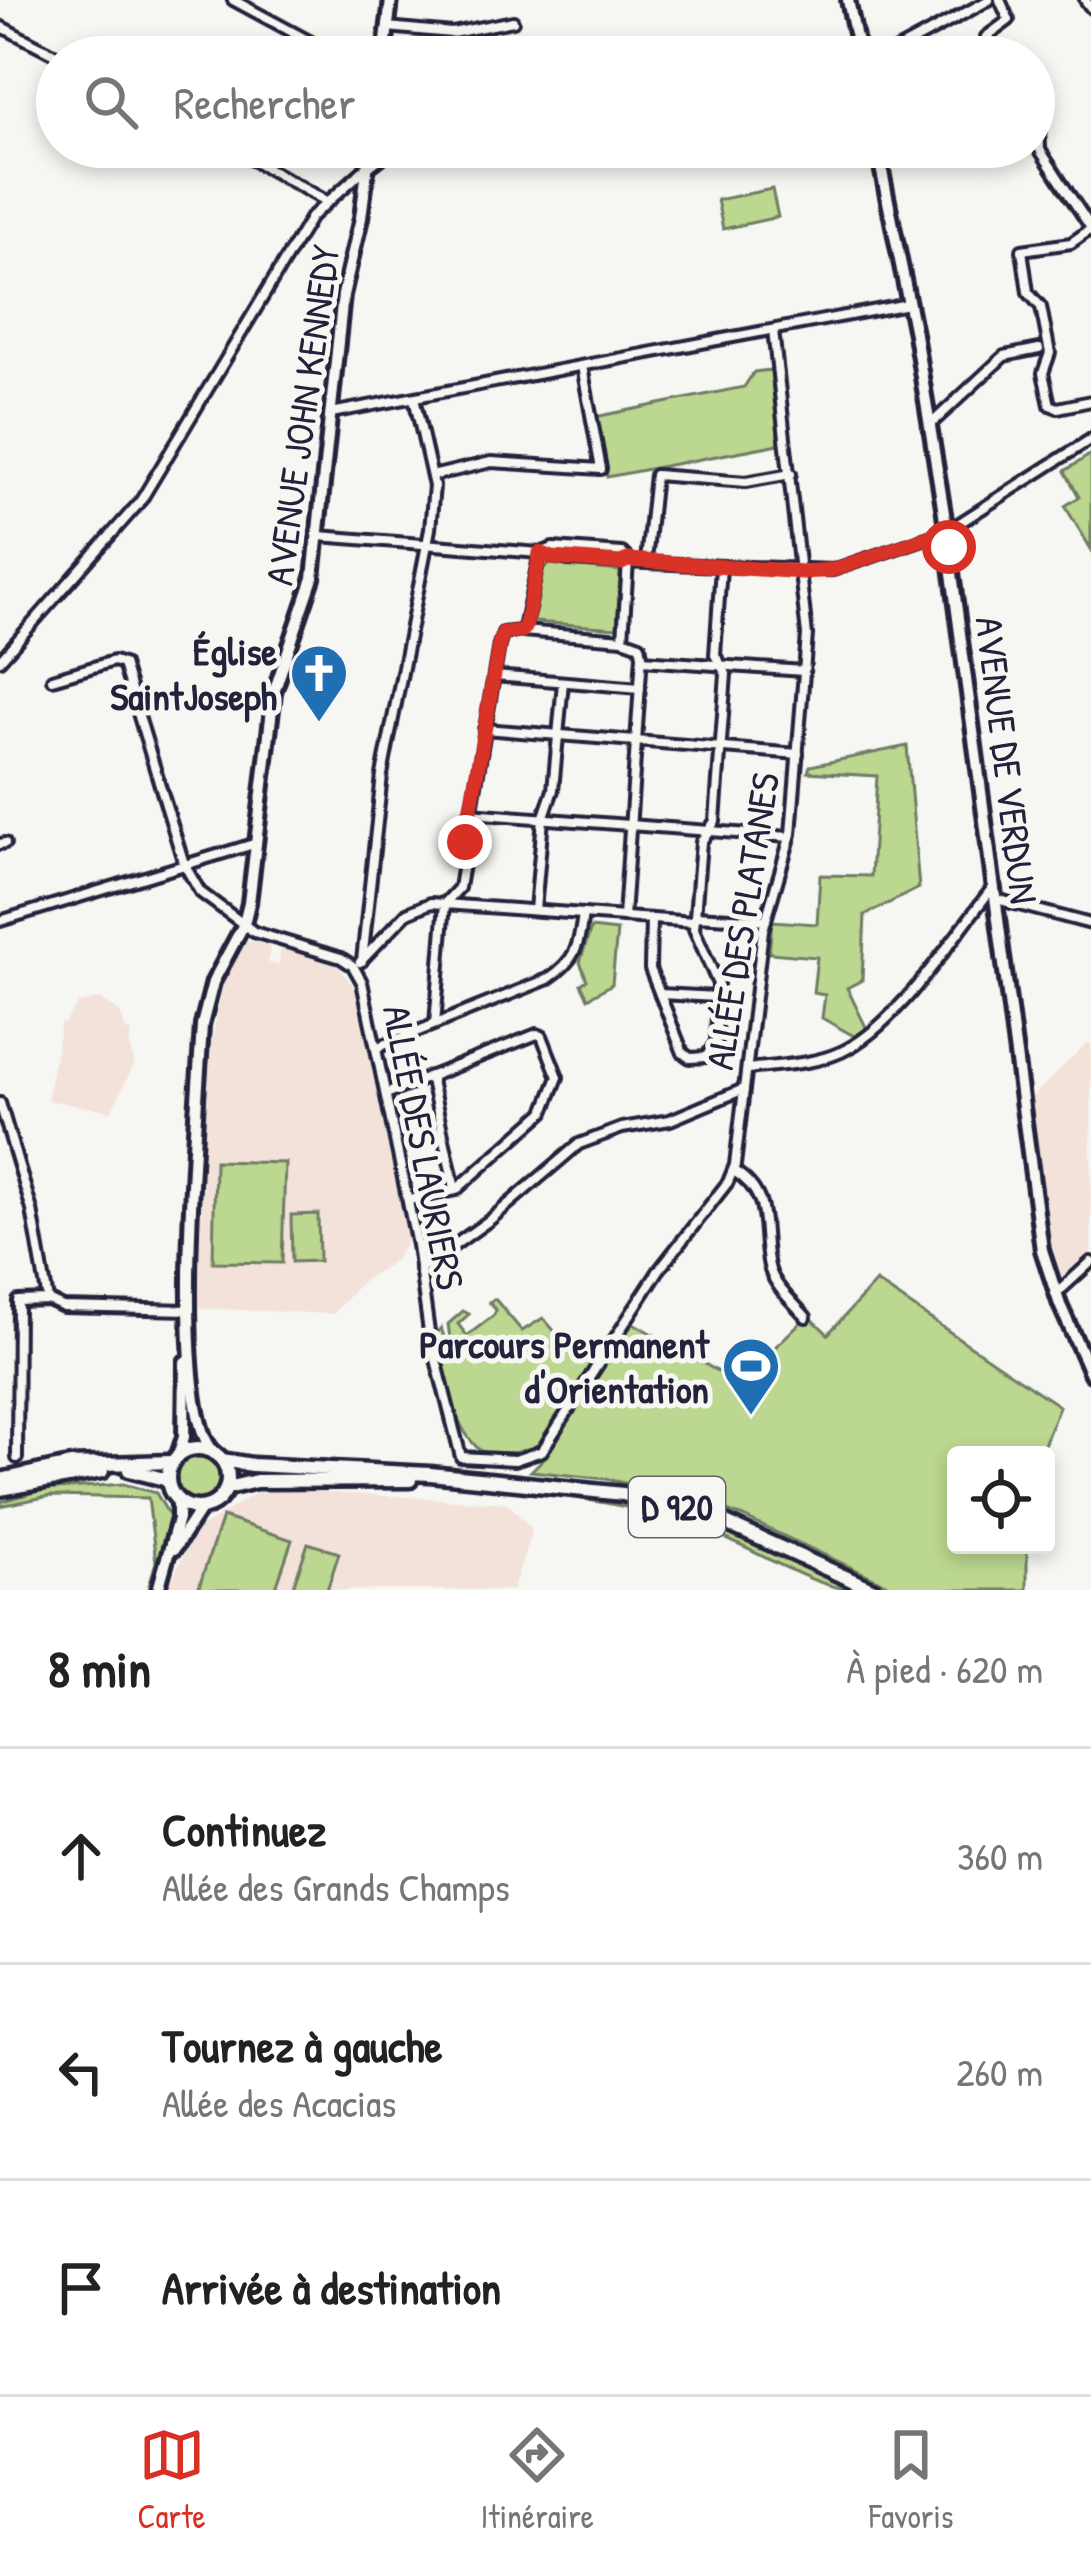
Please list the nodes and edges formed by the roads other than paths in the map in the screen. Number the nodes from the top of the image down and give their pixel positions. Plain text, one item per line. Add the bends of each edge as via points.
1 (233, 0) edge
2 (391, 0) edge
3 (848, 0) edge
4 (989, 0) edge
5 (1000, 0) edge
6 (1085, 0) edge
7 (1091, 8) edge
8 (513, 22) dead end
9 (0, 26) edge
10 (387, 27) junction
11 (300, 36) edge
12 (386, 36) edge
13 (856, 36) edge
14 (923, 36) edge
15 (987, 36) edge
16 (36, 45) edge
17 (267, 168) edge
18 (366, 168) edge
19 (367, 168) edge
20 (881, 168) edge
21 (1052, 168) edge
22 (326, 201) junction
23 (1091, 228) edge
24 (908, 304) junction
25 (773, 330) junction
26 (1039, 349) dead end
27 (582, 366) junction
28 (413, 398) junction
29 (1091, 401) edge
30 (331, 413) junction
31 (930, 425) junction
32 (1091, 439) edge
33 (791, 474) junction
34 (432, 476) junction
35 (946, 531) junction
36 (319, 536) junction
37 (428, 544) junction
38 (540, 553) junction
39 (628, 560) junction
40 (646, 561) junction
41 (721, 566) junction
42 (803, 572) junction
43 (522, 631) junction
44 (623, 639) junction
45 (0, 660) edge
46 (642, 660) junction
47 (722, 666) junction
48 (805, 671) junction
49 (494, 676) junction
50 (52, 679) dead end
51 (563, 682) junction
52 (640, 688) junction
53 (484, 729) junction
54 (558, 735) junction
55 (636, 742) junction
56 (720, 748) junction
57 (798, 754) junction
58 (469, 813) junction
59 (543, 819) junction
60 (631, 826) junction
61 (706, 832) junction
62 (790, 837) junction
63 (256, 843) junction
64 (184, 864) junction
65 (995, 892) junction
66 (445, 904) junction
67 (535, 910) junction
68 (583, 914) junction
69 (624, 917) junction
70 (651, 919) junction
71 (694, 919) junction
72 (766, 920) junction
73 (0, 921) edge
74 (244, 924) junction
75 (1091, 924) edge
76 (357, 963) junction
77 (660, 994) junction
78 (717, 998) junction
79 (435, 1024) junction
80 (376, 1048) junction
81 (748, 1069) junction
82 (430, 1076) junction
83 (746, 1088) junction
84 (386, 1094) junction
85 (0, 1103) edge
86 (734, 1171) junction
87 (456, 1190) junction
88 (409, 1200) junction
89 (1091, 1262) edge
90 (421, 1270) junction
91 (1056, 1294) junction
92 (48, 1300) junction
93 (189, 1316) junction
94 (806, 1317) dead end
95 (1091, 1374) edge
96 (461, 1457) joint
97 (17, 1458) dead end
98 (175, 1458) junction
99 (221, 1460) junction
100 (466, 1479) junction
101 (0, 1480) edge
102 (226, 1488) junction
103 (0, 1489) edge
104 (172, 1490) junction
105 (201, 1508) junction
106 (169, 1556) junction
107 (158, 1590) edge
108 (874, 1590) edge

1 - 11 street
2 - 10 main road
3 - 13 main road
4 - 14 street
5 - 15 street via 1008,22
6 - 7 street
8 - 10 street via 452,33
9 - 16 street
10 - 12 main road
17 - 22 street
18 - 22 street
19 - 30 main road, AVENUE JOHN KENNEDY
20 - 24 main road, AVENUE DE VERDUN
21 - 23 street
22 - 45 street via 140,502
23 - 29 street via 1071,243 1022,250 1050,353 1043,373 1050,405
24 - 25 street
24 - 31 main road, AVENUE DE VERDUN
25 - 27 street
25 - 33 street, ALLÉE DES PLATANES
26 - 31 street via 1004,356
27 - 28 street
27 - 34 street via 601,470 491,462
28 - 30 street
28 - 34 street
30 - 36 main road, AVENUE JOHN KENNEDY
31 - 35 main road, AVENUE DE VERDUN
32 - 35 street
33 - 40 street via 746,482 655,475
33 - 42 street, ALLÉE DES PLATANES
34 - 37 street
35 - 42 street via 833,570
35 - 65 main road, AVENUE DE VERDUN
36 - 37 street
36 - 63 main road, AVENUE JOHN KENNEDY via 274,692
37 - 38 street
37 - 76 street via 382,775
38 - 39 street via 622,553
38 - 43 street
39 - 40 street
39 - 44 street
40 - 41 street
41 - 42 street
41 - 47 street
42 - 48 street, ALLÉE DES PLATANES
43 - 44 street
43 - 49 street via 503,633
44 - 46 street via 640,645
46 - 47 street
46 - 52 street
47 - 48 street
47 - 56 street
48 - 57 street, ALLÉE DES PLATANES
49 - 51 street
49 - 53 street
50 - 64 street via 123,664
51 - 52 street
51 - 54 street
52 - 55 street
53 - 54 street
53 - 58 street
54 - 55 street
54 - 59 street
55 - 56 street
55 - 60 street
56 - 57 street
56 - 61 street via 715,821
57 - 62 street, ALLÉE DES PLATANES
58 - 59 street
58 - 66 street via 459,888
59 - 60 street
59 - 67 street
60 - 61 street
60 - 69 street
61 - 62 street
61 - 71 street
62 - 72 street, ALLÉE DES PLATANES
63 - 64 street
63 - 74 main road, AVENUE JOHN KENNEDY
64 - 73 street
64 - 74 street, ALLÉE DES LAURIERS via 200,892
65 - 75 street
65 - 81 street via 876,1030 813,1061
65 - 91 main road, AVENUE DE VERDUN via 1036,1211
66 - 67 street
66 - 76 street via 407,913
66 - 79 street
67 - 68 street
68 - 69 street
68 - 79 street via 579,950 567,966
69 - 70 street
70 - 71 street
70 - 77 street via 650,967
71 - 72 street
71 - 78 street
72 - 81 street, ALLÉE DES PLATANES
74 - 76 street, ALLÉE DES LAURIERS
74 - 93 main road, AVENUE JOHN KENNEDY via 213,982 202,1024
76 - 80 street, ALLÉE DES LAURIERS
77 - 78 street
77 - 78 street via 683,1053 697,1059 714,1051
79 - 80 street
80 - 84 street, ALLÉE DES LAURIERS
81 - 83 street, ALLÉE DES PLATANES
82 - 84 street
82 - 87 street
82 - 87 street via 537,1034 558,1077 544,1112
83 - 86 street, ALLÉE DES PLATANES
83 - 90 street via 670,1120 579,1144
84 - 88 street, ALLÉE DES LAURIERS
85 - 92 street
86 - 94 street via 764,1212 771,1274
86 - 96 street, ALLÉE DES PLATANES via 542,1451 515,1460
87 - 88 street
88 - 90 street, ALLÉE DES LAURIERS
89 - 91 street
90 - 96 street, ALLÉE DES LAURIERS via 428,1332
91 - 95 main road, AVENUE DE VERDUN
92 - 93 street
92 - 97 street via 18,1301
93 - 98 main road, AVENUE JOHN KENNEDY via 184,1437
93 - 99 main road, AVENUE JOHN KENNEDY via 199,1431
98 - 99 main road via 196,1448
98 - 101 main road via 70,1465
98 - 104 main road
99 - 100 main road, D 920
99 - 102 main road
100 - 102 main road, D 920 via 256,1480
100 - 108 main road, D 920 via 664,1503
102 - 105 main road
103 - 104 main road via 131,1477
104 - 105 main road
104 - 106 main road
105 - 106 main road
106 - 107 main road

